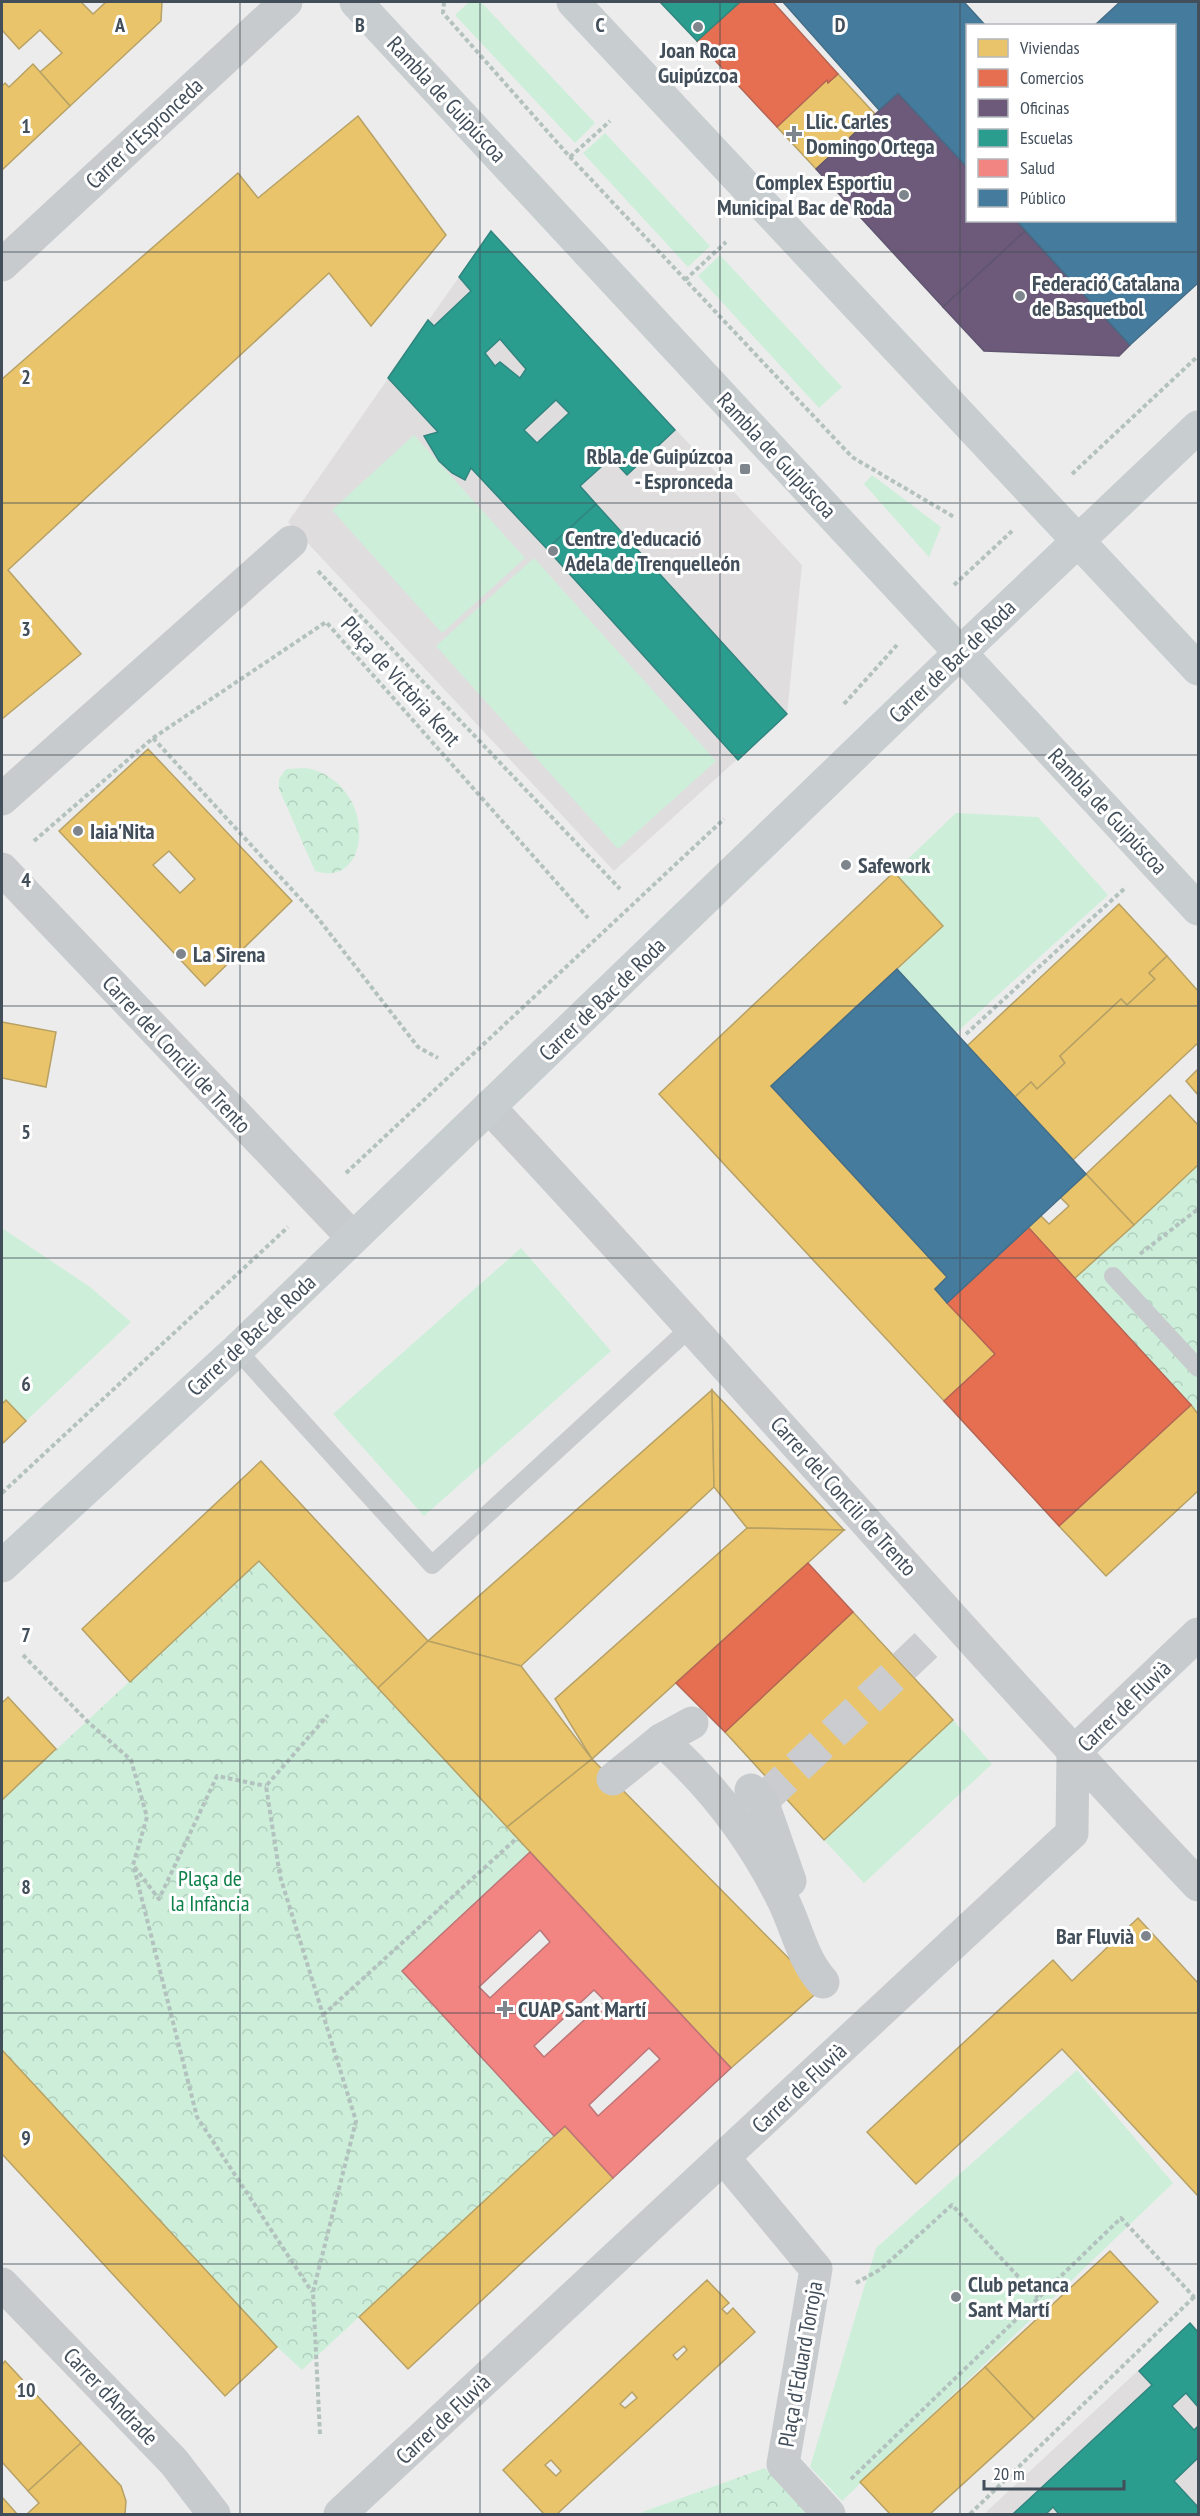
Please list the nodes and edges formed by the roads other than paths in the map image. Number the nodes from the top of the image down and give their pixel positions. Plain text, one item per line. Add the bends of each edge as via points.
1 (286, 2) edge
2 (356, 2) edge
3 (573, 2) edge
4 (2, 265) edge
5 (1198, 427) edge
6 (1079, 540) junction
7 (291, 542) road end
8 (960, 653) junction
9 (1198, 669) edge
10 (2, 799) edge
11 (2, 869) edge
12 (1198, 909) edge
13 (489, 1107) junction
14 (353, 1238) junction
15 (1113, 1276) road end
16 (692, 1326) junction
17 (237, 1350) junction
18 (1198, 1368) edge
19 (3, 1562) edge
20 (1198, 1634) edge
21 (692, 1723) dead end
22 (661, 1740) junction
23 (1073, 1753) junction
24 (612, 1779) dead end
25 (751, 1790) dead end
26 (1198, 1885) edge
27 (724, 2158) junction
28 (2, 2284) edge
29 (214, 2514) edge
30 (340, 2514) edge
31 (829, 2514) edge

1 - 4 street, Carrer d'Espronceda
2 - 8 street, Rambla de Guipúscoa
3 - 6 street
5 - 6 street, Carrer de Bac de Roda
6 - 8 street, Carrer de Bac de Roda
6 - 9 street
7 - 10 street
8 - 12 street, Rambla de Guipúscoa
8 - 13 street, Carrer de Bac de Roda
11 - 14 street, Carrer del Concili de Trento
13 - 14 street, Carrer de Bac de Roda
13 - 16 street, Carrer del Concili de Trento
14 - 17 street, Carrer de Bac de Roda
15 - 18 lane
16 - 17 lane via 432,1565
16 - 23 street, Carrer del Concili de Trento
17 - 19 street, Carrer de Bac de Roda
20 - 23 street, Carrer de Fluvià
21 - 22 street
22 - 24 street
22 - 25 street via 692,1767 747,1836 784,1901 810,1968 831,1989 762,1801
23 - 26 street, Carrer del Concili de Trento
23 - 27 street, Carrer de Fluvià via 1072,1833
27 - 30 street, Carrer de Fluvià
27 - 31 street, Plaça d'Eduard Torroja via 816,2269 783,2464
28 - 29 street, Carrer d'Andrade via 174,2462

